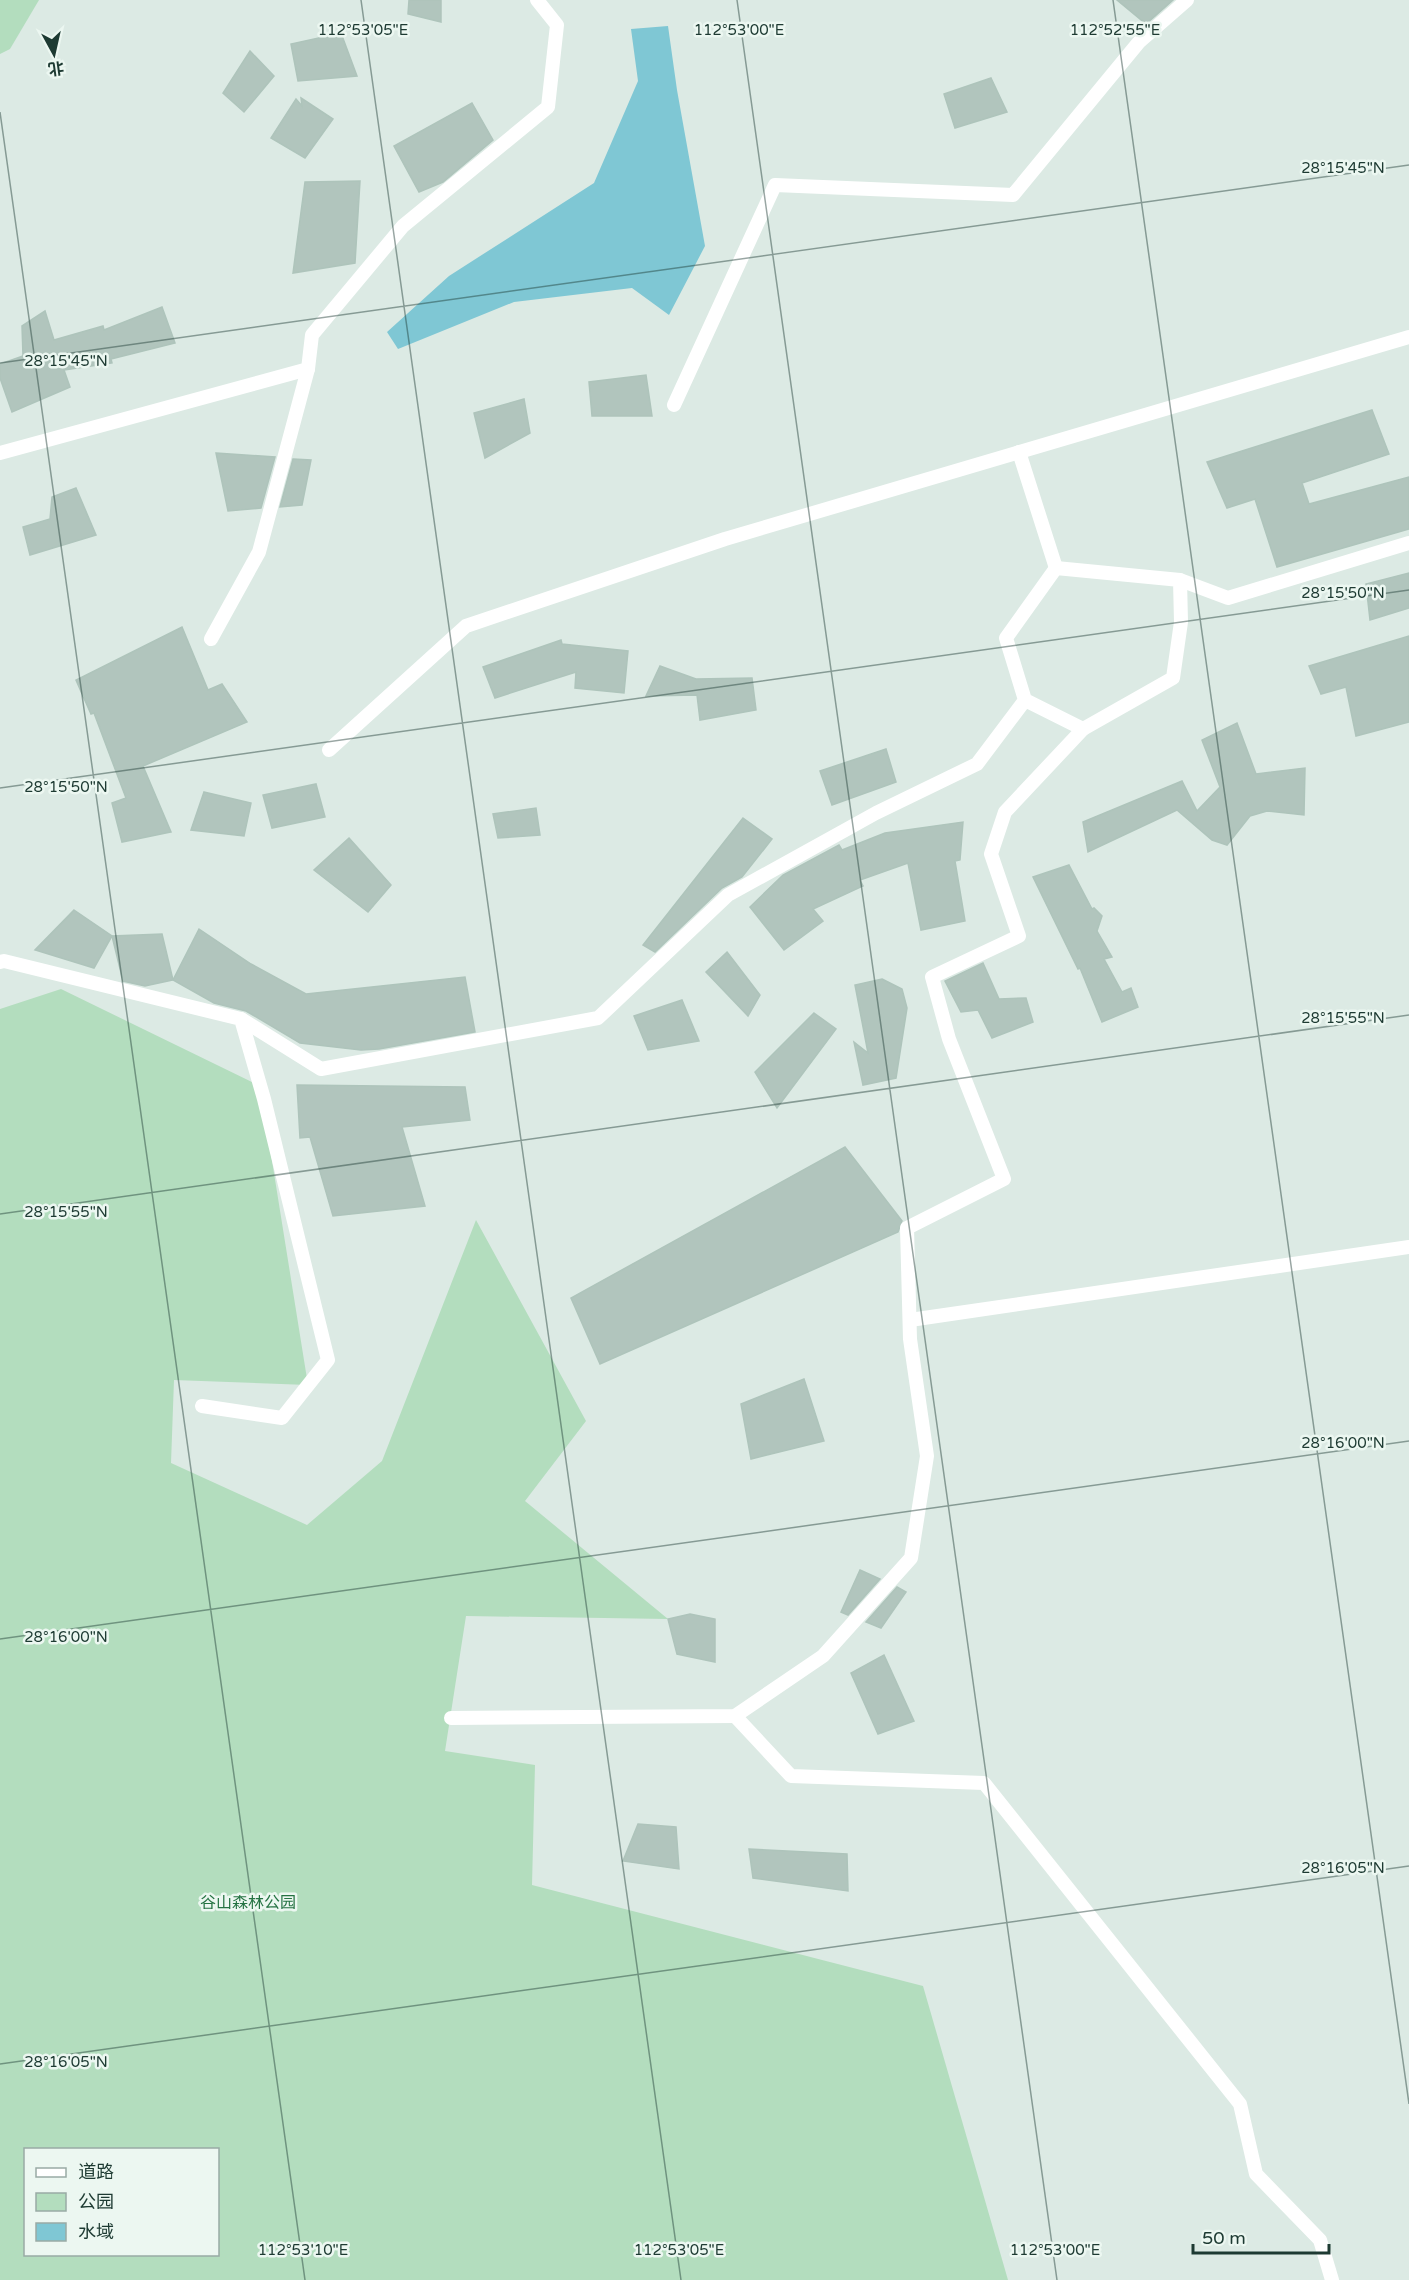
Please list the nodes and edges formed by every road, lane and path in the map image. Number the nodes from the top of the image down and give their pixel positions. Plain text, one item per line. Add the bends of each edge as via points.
1 (537, 0) edge
2 (1186, 0) edge
3 (1409, 337) edge
4 (308, 369) junction
5 (674, 405) dead end
6 (1019, 452) junction
7 (0, 453) edge
8 (1409, 543) edge
9 (1056, 567) junction
10 (1180, 580) junction
11 (211, 639) dead end
12 (1025, 699) junction
13 (1083, 729) junction
14 (329, 750) dead end
15 (0, 962) edge
16 (242, 1019) junction
17 (1409, 1247) edge
18 (910, 1320) junction
19 (202, 1406) dead end
20 (735, 1716) junction
21 (451, 1718) dead end
22 (1332, 2280) edge

1 - 4 street via 557,25 548,107 403,225 312,335
2 - 5 street via 1139,42 1013,195 775,185
3 - 6 street
4 - 7 street
4 - 11 street via 259,552
6 - 9 street
6 - 14 street via 725,539 466,626
8 - 10 street via 1228,598
9 - 10 street
9 - 12 street via 1006,638
10 - 13 street via 1173,678
12 - 13 street
12 - 16 street via 977,764 876,813 728,895 598,1017 321,1069
13 - 18 street via 1005,812 991,854 1019,936 932,977 949,1038 1004,1179 907,1228
15 - 16 street
16 - 19 street via 328,1360 282,1418
17 - 18 street
18 - 20 street via 927,1456 910,1558 823,1656
20 - 21 street
20 - 22 street via 791,1776 984,1783 1240,2104 1256,2175 1320,2240

